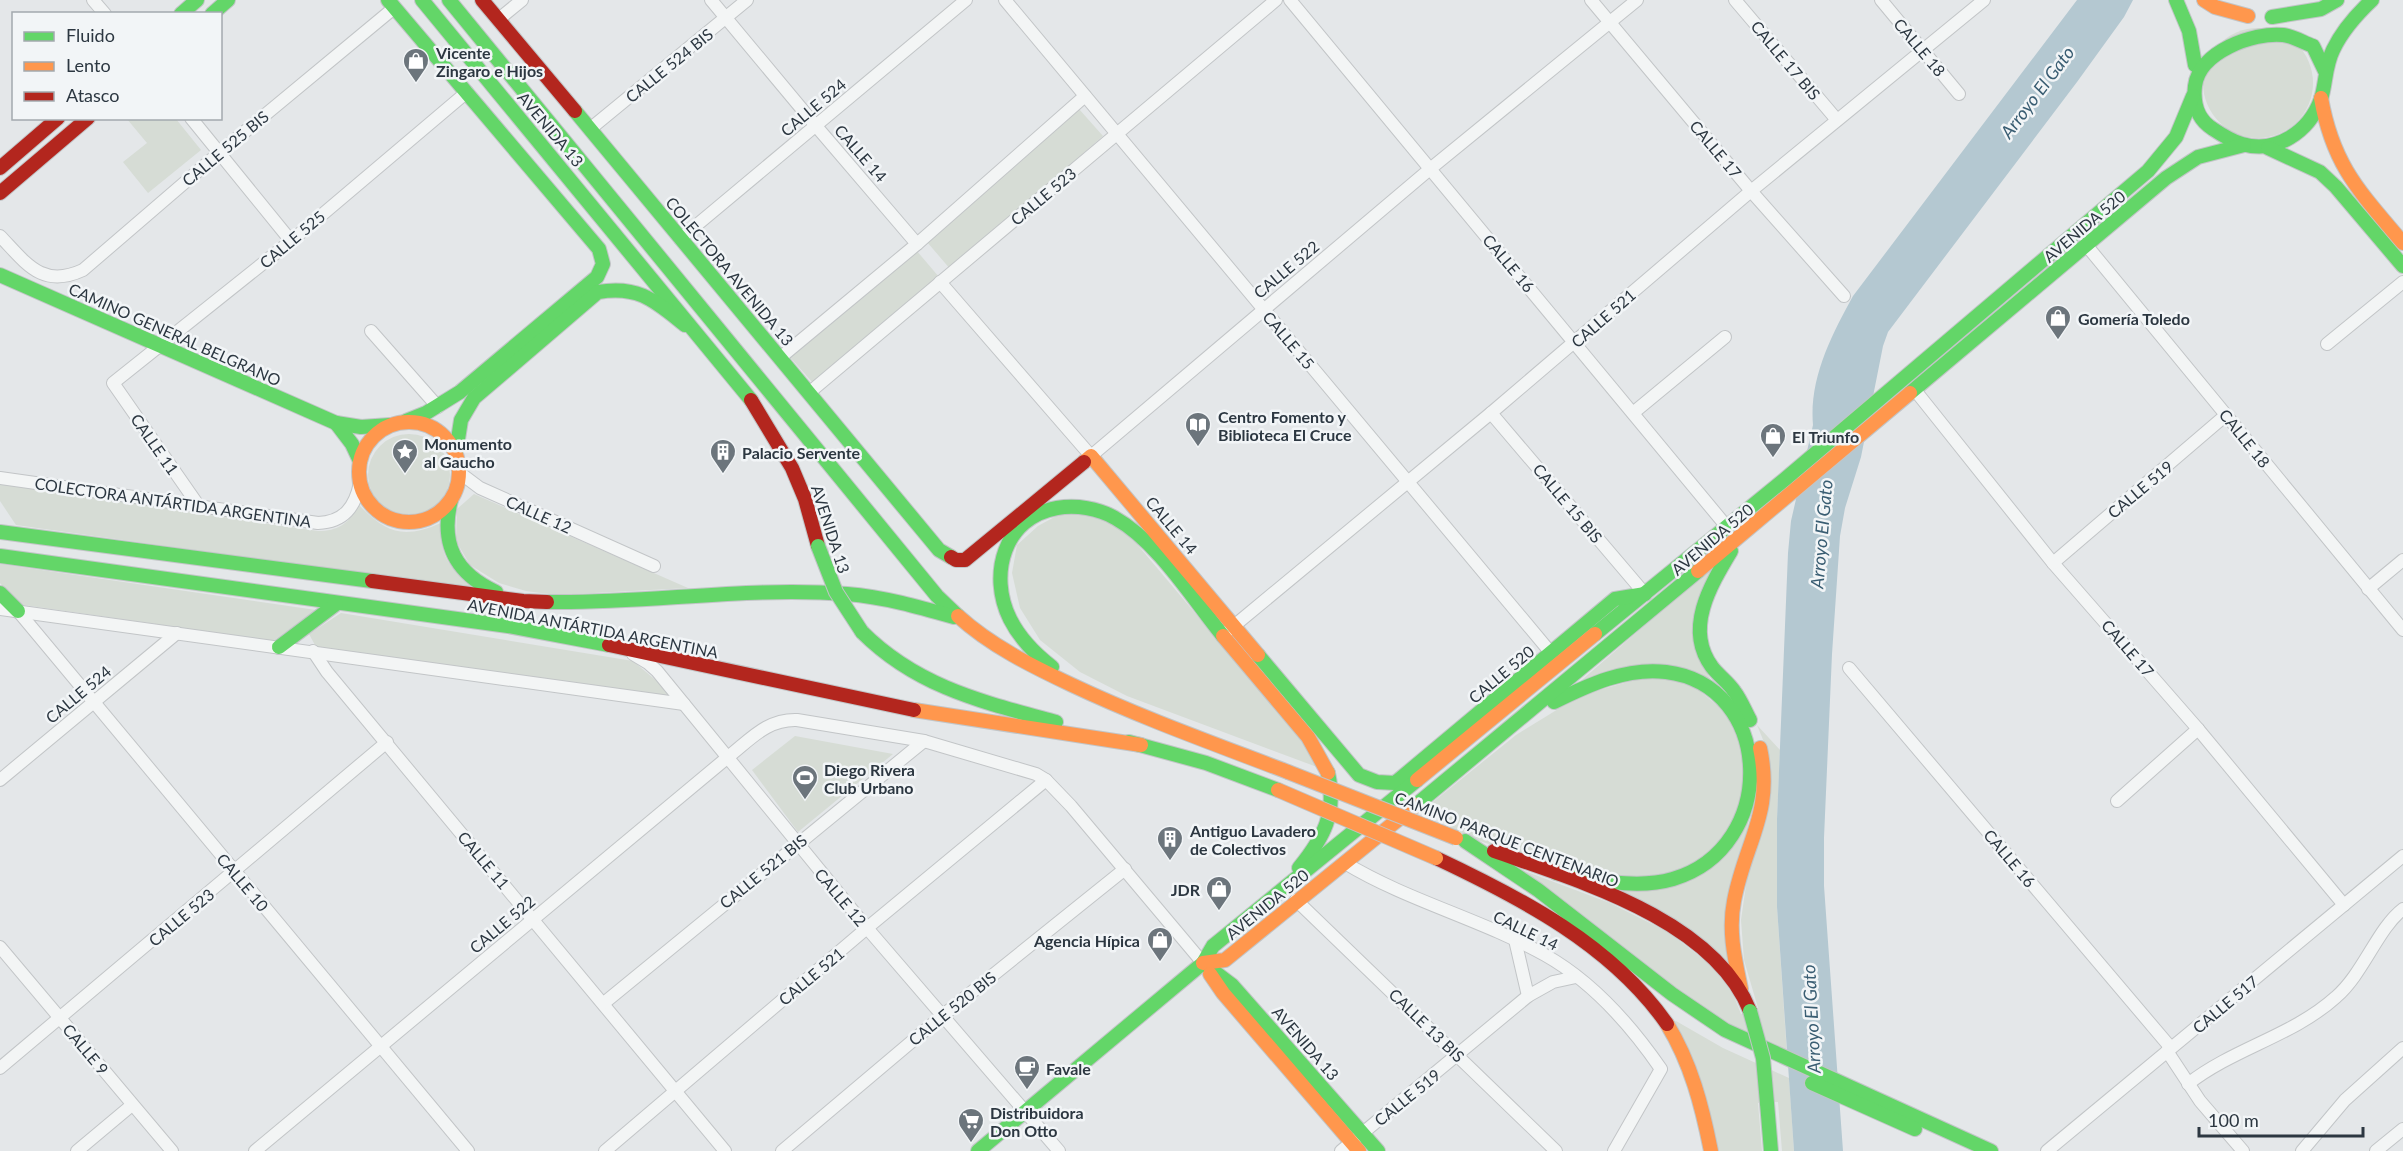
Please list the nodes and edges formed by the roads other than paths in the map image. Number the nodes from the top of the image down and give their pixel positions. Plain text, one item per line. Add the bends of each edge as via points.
1 (93, 0) edge
2 (197, 0) edge
3 (228, 0) edge
4 (407, 0) edge
5 (422, 0) edge
6 (449, 0) edge
7 (455, 0) edge
8 (482, 0) edge
9 (522, 0) edge
10 (711, 0) edge
11 (747, 0) edge
12 (966, 0) edge
13 (1005, 0) edge
14 (1276, 0) edge
15 (1290, 0) edge
16 (1591, 0) edge
17 (1637, 0) edge
18 (1735, 0) edge
19 (1881, 0) edge
20 (1984, 0) edge
21 (2176, 0) edge
22 (2204, 0) edge
23 (2337, 0) edge
24 (2372, 0) edge
25 (391, 4) edge
26 (103, 12) edge
27 (183, 12) edge
28 (214, 12) edge
29 (2248, 16) junction
30 (2272, 17) junction
31 (726, 18) junction
32 (499, 19) junction
33 (467, 21) junction
34 (2230, 22) dead end
35 (1610, 23) junction
36 (452, 34) junction
37 (2203, 48) dead end
38 (1922, 50) junction
39 (2195, 64) junction
40 (2325, 71) junction
41 (467, 92) junction
42 (1959, 94) dead end
43 (1085, 96) junction
44 (2193, 96) junction
45 (2321, 98) junction
46 (56, 120) edge
47 (86, 120) edge
48 (193, 120) edge
49 (1837, 120) junction
50 (816, 126) junction
51 (590, 129) junction
52 (1117, 134) junction
53 (2244, 145) junction
54 (2268, 148) junction
55 (219, 153) junction
56 (0, 168) edge
57 (1430, 168) junction
58 (1751, 191) junction
59 (0, 193) edge
60 (0, 236) edge
61 (680, 239) junction
62 (291, 241) junction
63 (2403, 243) edge
64 (917, 244) junction
65 (2086, 246) junction
66 (2403, 266) edge
67 (0, 275) edge
68 (940, 282) junction
69 (2403, 282) edge
70 (1844, 296) dead end
71 (1264, 310) junction
72 (371, 331) dead end
73 (1725, 337) dead end
74 (705, 341) junction
75 (1574, 342) junction
76 (2327, 344) dead end
77 (161, 346) junction
78 (781, 357) junction
79 (113, 382) joint
80 (1914, 389) junction
81 (810, 392) junction
82 (438, 407) junction
83 (1491, 412) junction
84 (1633, 413) junction
85 (2226, 415) junction
86 (406, 421) junction
87 (336, 423) junction
88 (390, 425) junction
89 (456, 452) junction
90 (1091, 456) junction
91 (360, 461) junction
92 (460, 473) junction
93 (0, 478) edge
94 (1407, 481) junction
95 (360, 483) junction
96 (451, 500) junction
97 (198, 505) junction
98 (0, 523) edge
99 (1727, 527) junction
100 (0, 532) edge
101 (16, 534) junction
102 (1738, 538) junction
103 (0, 556) edge
104 (956, 560) joint
105 (2403, 560) edge
106 (2053, 562) junction
107 (654, 566) dead end
108 (2368, 589) junction
109 (0, 592) edge
110 (1645, 594) junction
111 (523, 601) junction
112 (336, 604) junction
113 (0, 609) edge
114 (18, 611) junction
115 (959, 619) junction
116 (1234, 625) junction
117 (2403, 630) edge
118 (177, 633) junction
119 (1223, 636) junction
120 (279, 647) junction
121 (621, 647) junction
122 (313, 651) junction
123 (1551, 653) junction
124 (1849, 668) dead end
125 (1073, 686) junction
126 (93, 702) junction
127 (684, 704) junction
128 (1525, 717) junction
129 (2198, 729) junction
130 (924, 741) junction
131 (387, 742) junction
132 (1141, 745) junction
133 (728, 757) junction
134 (1288, 772) joint
135 (0, 780) edge
136 (1046, 780) junction
137 (1381, 784) joint
138 (2117, 801) dead end
139 (1460, 839) junction
140 (797, 843) junction
141 (2403, 856) edge
142 (1345, 863) junction
143 (1125, 869) junction
144 (235, 872) junction
145 (1556, 873) junction
146 (1275, 897) junction
147 (1296, 900) junction
148 (2344, 905) junction
149 (2403, 909) edge
150 (534, 919) junction
151 (867, 928) junction
152 (1515, 940) junction
153 (0, 947) edge
154 (1203, 963) junction
155 (1610, 963) junction
156 (1576, 977) junction
157 (1741, 989) junction
158 (1528, 996) junction
159 (604, 1003) junction
160 (942, 1016) junction
161 (60, 1018) junction
162 (381, 1046) junction
163 (2403, 1048) edge
164 (2169, 1050) junction
165 (1459, 1055) junction
166 (1785, 1065) junction
167 (0, 1068) edge
168 (2188, 1084) junction
169 (675, 1091) junction
170 (132, 1105) junction
171 (1025, 1111) junction
172 (2403, 1129) edge
173 (1362, 1132) junction
174 (1350, 1148) edge
175 (790, 1149) edge
176 (76, 1151) edge
177 (172, 1151) edge
178 (255, 1151) edge
179 (468, 1151) edge
180 (605, 1151) edge
181 (725, 1151) edge
182 (978, 1151) edge
183 (1059, 1151) edge
184 (1378, 1151) edge
185 (1556, 1151) edge
186 (1614, 1151) edge
187 (1711, 1151) edge
188 (1771, 1151) edge
189 (1961, 1151) edge
190 (1991, 1151) edge
191 (2047, 1151) edge
192 (2244, 1151) edge
193 (2302, 1151) edge
194 (2376, 1151) edge

1 - 26 street
2 - 27 main road
3 - 28 main road
4 - 36 main road
5 - 36 main road, AVENIDA 13
6 - 33 main road, AVENIDA 13
7 - 33 main road
8 - 32 main road, COLECTORA AVENIDA 13
9 - 32 street
10 - 31 street, CALLE 14
11 - 31 street, CALLE 524 BIS
12 - 50 street, CALLE 524
13 - 43 street, CALLE 15
14 - 52 street, CALLE 523
15 - 57 street, CALLE 16
16 - 35 street, CALLE 17
17 - 35 street, CALLE 522
18 - 49 street, CALLE 17 BIS
19 - 38 street, CALLE 18
20 - 38 street, CALLE 521
21 - 39 main road via 2191,36
22 - 29 main road
23 - 30 main road via 2320,9
24 - 40 main road via 2343,31
25 - 41 main road
25 - 55 street, CALLE 525 BIS
29 - 30 main road
29 - 34 main road
30 - 40 main road via 2295,28 2314,47
31 - 50 street, CALLE 14
31 - 51 street, CALLE 524 BIS
32 - 51 main road, COLECTORA AVENIDA 13
33 - 115 main road, AVENIDA 13
35 - 57 street, CALLE 522
35 - 58 street, CALLE 17
36 - 74 main road, AVENIDA 13
37 - 39 main road
38 - 42 street, CALLE 18
38 - 49 street, CALLE 521
39 - 44 main road, AVENIDA 520
40 - 45 main road
41 - 62 street, CALLE 525
41 - 82 main road via 599,249 603,264 597,277
43 - 52 street, CALLE 15
43 - 64 street
44 - 53 main road via 2212,128 2226,139
44 - 99 main road, AVENIDA 520 via 2179,134 2148,171
45 - 54 main road via 2309,120 2290,138
45 - 63 main road via 2331,146 2347,177
46 - 56 main road
47 - 59 main road
48 - 55 street
49 - 58 street, CALLE 521
50 - 61 street, CALLE 524
50 - 64 street, CALLE 14
51 - 61 main road, COLECTORA AVENIDA 13
52 - 68 street, CALLE 523
52 - 71 street, CALLE 15
53 - 54 main road
53 - 65 main road, AVENIDA 520 via 2198,157 2166,178
54 - 66 main road via 2320,172
55 - 60 street, CALLE 525 BIS via 83,270 70,276 51,277 34,271
55 - 62 street
57 - 71 street, CALLE 522
57 - 75 street, CALLE 16
58 - 70 street, CALLE 17
58 - 75 street, CALLE 521
61 - 78 main road, COLECTORA AVENIDA 13
62 - 77 street, CALLE 525
64 - 78 street
65 - 80 main road, AVENIDA 520
65 - 85 street, CALLE 18
67 - 77 main road, CAMINO GENERAL BELGRANO
68 - 81 street, CALLE 523
68 - 90 street, CALLE 14
69 - 76 street
71 - 90 street, CALLE 522
71 - 94 street, CALLE 15
72 - 82 street
73 - 84 street
74 - 89 main road via 650,298 622,289 598,292 474,398 461,420
74 - 132 main road, AVENIDA 13, bridge via 761,414 792,468 833,588 862,632 906,668 943,687
75 - 83 street, CALLE 521
75 - 84 street, CALLE 16
77 - 79 street, CALLE 525
77 - 87 main road, CAMINO GENERAL BELGRANO
78 - 81 main road, COLECTORA AVENIDA 13
79 - 97 street, CALLE 11
80 - 102 main road, AVENIDA 520
80 - 106 street, CALLE 17
81 - 104 main road, COLECTORA AVENIDA 13 via 939,550
82 - 86 main road
83 - 94 street, CALLE 521
83 - 110 street, CALLE 15 BIS
84 - 99 street, CALLE 16
85 - 106 street, CALLE 519
85 - 108 street, CALLE 18
86 - 88 main road
86 - 89 main road via 435,428
87 - 88 main road, CAMINO GENERAL BELGRANO via 361,427
87 - 91 main road
88 - 91 main road via 371,440
89 - 92 main road
90 - 104 main road, CALLE 522 via 965,560
90 - 116 main road, CALLE 14
91 - 95 main road
92 - 96 main road
92 - 107 street, CALLE 12 via 480,488
93 - 97 street, COLECTORA ANTÁRTIDA ARGENTINA
94 - 116 street, CALLE 521
94 - 123 street, CALLE 15
95 - 96 main road via 368,501 382,514 400,521 419,521 437,514
95 - 97 street, COLECTORA ANTÁRTIDA ARGENTINA via 351,508 331,523
96 - 111 main road via 446,523 455,561 482,587
98 - 101 main road
99 - 110 main road, AVENIDA 520
100 - 101 main road, AVENIDA ANTÁRTIDA ARGENTINA
101 - 111 main road, AVENIDA ANTÁRTIDA ARGENTINA
102 - 128 main road, AVENIDA 520
102 - 157 main road via 1707,595 1700,615 1699,636 1711,666 1736,694 1751,723 1765,771 1762,815 1737,888 1731,919
103 - 112 main road, AVENIDA ANTÁRTIDA ARGENTINA
105 - 108 street
106 - 129 street, CALLE 17
108 - 117 street, CALLE 18
109 - 114 main road
110 - 123 main road, CALLE 520 via 1615,599
110 - 146 main road, AVENIDA 520
111 - 115 main road, AVENIDA ANTÁRTIDA ARGENTINA via 566,603 812,590 920,605
112 - 120 main road
112 - 121 main road, AVENIDA ANTÁRTIDA ARGENTINA via 508,626
113 - 114 street
114 - 118 street
114 - 126 street, CALLE 10
115 - 125 main road, AVENIDA 13 via 1007,652
116 - 119 street, CALLE 521
116 - 137 main road, CALLE 14 via 1359,774
118 - 120 street
118 - 126 street, CALLE 524
119 - 125 main road via 1150,547 1119,520 1076,506 1042,510 1024,520 1008,539 1001,561 1002,598 1014,627 1027,645
119 - 146 main road via 1308,737 1328,773 1332,806 1328,827
120 - 122 street
121 - 127 street, CALLE 12 via 648,663
121 - 132 main road, AVENIDA ANTÁRTIDA ARGENTINA via 902,708
122 - 127 street
122 - 131 street, CALLE 11
123 - 137 main road, CALLE 520 via 1406,776 1395,783
124 - 164 street, CALLE 16
125 - 134 main road, AVENIDA 13 via 1192,737
126 - 135 street, CALLE 524
126 - 144 street, CALLE 10
127 - 133 street, CALLE 12
128 - 142 main road, AVENIDA 520
128 - 145 main road via 1610,678 1650,671 1679,674 1702,683 1721,697 1740,726 1752,759 1751,791 1742,821 1722,851 1702,866 1673,879 1632,884
129 - 138 street
129 - 148 street, CALLE 17
130 - 133 street, CALLE 522 via 782,719 771,723
130 - 136 street
130 - 140 street, CALLE 521 BIS
131 - 144 street, CALLE 523
131 - 150 street, CALLE 11
132 - 155 main road, AVENIDA 13, bridge via 1206,763 1278,790 1436,858 1510,894
133 - 140 street, CALLE 12
133 - 150 street, CALLE 522
134 - 139 main road, CAMINO PARQUE CENTENARIO, bridge
136 - 143 street, AVENIDA 13
136 - 151 street, CALLE 521
139 - 145 main road, CAMINO PARQUE CENTENARIO
139 - 166 main road via 1538,890 1699,1014
140 - 151 street, CALLE 12
140 - 159 street, CALLE 521 BIS
141 - 148 street, CALLE 517
142 - 147 main road, AVENIDA 520
142 - 152 street, CALLE 14 via 1386,886
143 - 154 street, AVENIDA 13
143 - 160 street, CALLE 520 BIS
144 - 161 street, CALLE 523
144 - 162 street, CALLE 10
145 - 157 main road, CAMINO PARQUE CENTENARIO via 1658,918 1705,951
146 - 154 main road, AVENIDA 520 via 1213,946
147 - 154 main road, AVENIDA 520 via 1225,960
147 - 165 street, CALLE 13 BIS
148 - 164 street, CALLE 517
149 - 168 street via 2349,984 2321,1010 2226,1059
150 - 159 street, CALLE 11
150 - 162 street, CALLE 522
151 - 160 street, CALLE 12
151 - 169 street, CALLE 521
152 - 156 street, CALLE 14
152 - 158 street
153 - 161 street, CALLE 9
154 - 171 main road, AVENIDA 520
154 - 173 main road, AVENIDA 13 via 1232,985
154 - 174 main road, AVENIDA 13 via 1223,993
155 - 166 main road via 1700,1028 1737,1049
155 - 187 main road via 1655,1009 1678,1044 1696,1089
156 - 158 street, CALLE 519 via 1553,982
156 - 186 street, CALLE 14 via 1611,1005 1661,1069
157 - 188 main road, CAMINO PARQUE CENTENARIO, bridge via 1763,1058
158 - 165 street, CALLE 519
159 - 169 street, CALLE 11
160 - 171 street, CALLE 12
160 - 175 street, CALLE 520 BIS
161 - 167 street, CALLE 523
161 - 170 street, CALLE 9
162 - 178 street, CALLE 522
162 - 179 street, CALLE 10
163 - 193 street via 2345,1100
164 - 168 street, CALLE 16
164 - 191 street, CALLE 517
165 - 173 street, CALLE 519
165 - 185 street, CALLE 13 BIS
166 - 189 main road
166 - 190 main road via 1851,1086
168 - 192 street, CALLE 16
169 - 180 street, CALLE 521
169 - 181 street, CALLE 11
170 - 176 street
170 - 177 street, CALLE 9
171 - 182 main road, AVENIDA 520
171 - 183 street, CALLE 12
172 - 194 street
173 - 174 street, CALLE 519
173 - 184 main road, AVENIDA 13

